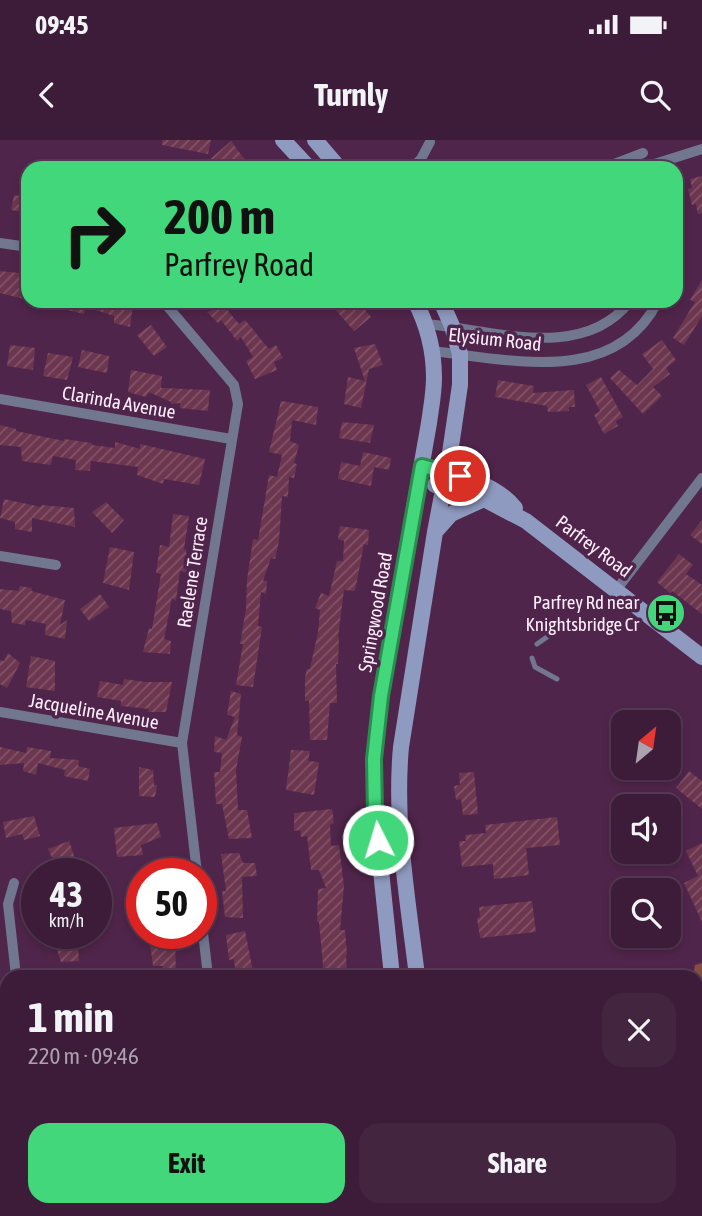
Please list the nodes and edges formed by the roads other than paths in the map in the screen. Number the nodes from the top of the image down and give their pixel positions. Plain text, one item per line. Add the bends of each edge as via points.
1 (283, 140) edge
2 (315, 140) edge
3 (639, 140) edge
4 (430, 142) dead end
5 (702, 149) edge
6 (643, 153) junction
7 (302, 161) edge
8 (333, 161) edge
9 (419, 161) edge
10 (622, 161) edge
11 (646, 161) edge
12 (666, 161) edge
13 (0, 243) edge
14 (21, 246) edge
15 (169, 308) edge
16 (418, 308) edge
17 (444, 308) edge
18 (623, 308) edge
19 (653, 308) edge
20 (425, 324) junction
21 (452, 326) junction
22 (431, 351) junction
23 (460, 354) junction
24 (0, 399) edge
25 (231, 439) junction
26 (420, 474) junction
27 (702, 478) edge
28 (445, 480) junction
29 (484, 499) junction
30 (526, 520) junction
31 (435, 532) junction
32 (0, 556) edge
33 (56, 565) dead end
34 (617, 590) junction
35 (547, 637) dead end
36 (537, 644) dead end
37 (702, 657) edge
38 (531, 658) dead end
39 (557, 678) dead end
40 (0, 712) edge
41 (182, 743) junction
42 (195, 858) edge
43 (14, 883) dead end
44 (205, 949) edge
45 (15, 970) edge
46 (207, 970) edge
47 (391, 970) edge
48 (416, 970) edge

1 - 7 main road
2 - 8 main road
3 - 6 street
4 - 9 street
5 - 12 street
6 - 10 street
6 - 11 street
13 - 14 street
15 - 25 street, Raelene Terrace via 234,385 238,404
16 - 20 main road, Springwood Road
17 - 21 main road
18 - 21 street, Elysium Road via 597,327 552,339
19 - 23 street, Elysium Road via 624,341 581,359 525,362
20 - 21 street, Elysium Road
20 - 22 main road, Springwood Road
21 - 23 main road
22 - 23 street, Elysium Road
22 - 26 main road, Springwood Road via 434,378
23 - 28 main road via 460,385
24 - 25 street, Clarinda Avenue
25 - 41 street, Raelene Terrace
26 - 28 main road, Parfrey Road
26 - 47 main road, Springwood Road via 374,759
27 - 34 street
28 - 29 main road, Parfrey Road
28 - 30 main road, Parfrey Road via 460,476 492,489
28 - 31 main road
29 - 30 main road, Parfrey Road
29 - 31 main road via 452,514
30 - 34 main road, Parfrey Road
31 - 48 main road via 399,774
32 - 33 street
34 - 37 main road, Parfrey Road
35 - 36 lane
38 - 39 lane via 535,667
40 - 41 street, Jacqueline Avenue
41 - 42 street, Raelene Terrace
43 - 45 street via 8,904
44 - 46 street

